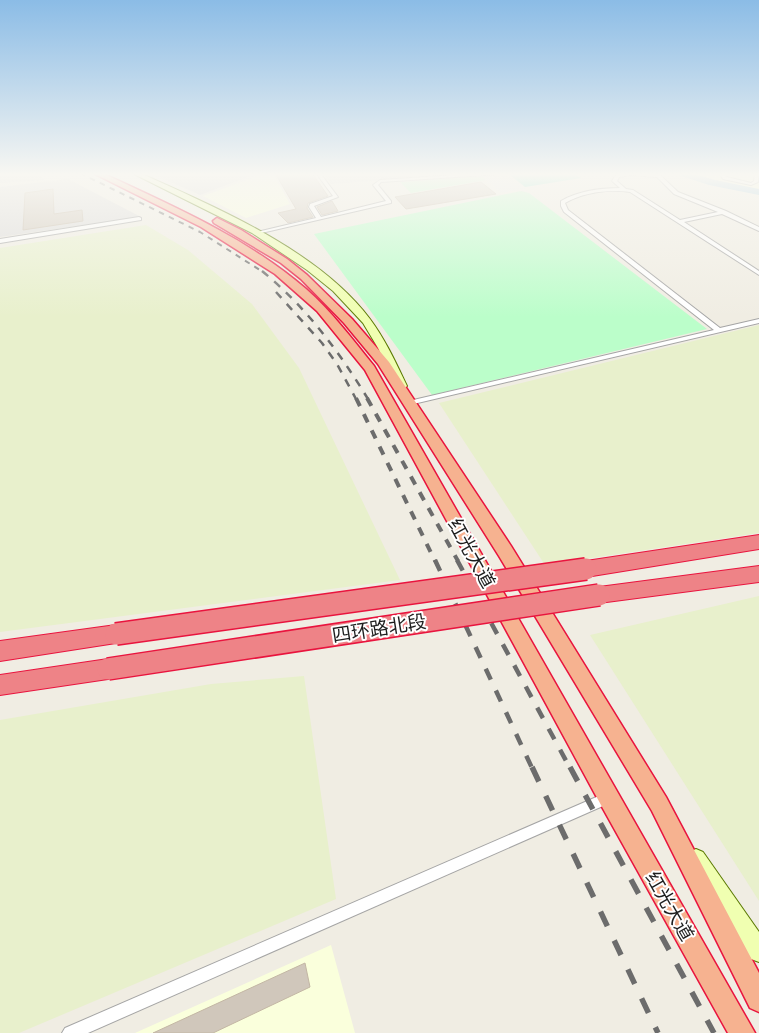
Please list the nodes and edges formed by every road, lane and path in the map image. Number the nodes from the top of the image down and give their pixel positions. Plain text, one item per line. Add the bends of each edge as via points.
1 (125, 221) edge
2 (196, 221) edge
3 (216, 221) edge
4 (235, 221) edge
5 (306, 221) edge
6 (579, 221) edge
7 (683, 221) edge
8 (743, 221) edge
9 (679, 222) joint
10 (759, 229) edge
11 (259, 233) junction
12 (0, 241) edge
13 (745, 264) junction
14 (759, 264) edge
15 (759, 273) edge
16 (759, 321) edge
17 (718, 330) junction
18 (407, 399) junction
19 (759, 542) edge
20 (759, 574) edge
21 (0, 651) edge
22 (0, 685) edge
23 (608, 798) junction
24 (660, 804) junction
25 (759, 951) edge
26 (759, 999) edge
27 (70, 1033) edge
28 (742, 1033) edge

1 - 12 street
2 - 23 highway, 红光大道 via 246,249 302,292 332,321 370,369
3 - 18 highway, 红光大道 via 284,261 319,291 383,362
4 - 11 main road
5 - 11 street
6 - 17 street
7 - 9 street
8 - 10 street
9 - 13 street
11 - 18 main road via 297,257 361,314 387,354
13 - 14 street
13 - 15 street
16 - 17 street
17 - 18 street
18 - 24 highway, 红光大道 via 506,552
19 - 21 highway, 四环路北段, bridge
20 - 22 highway, 四环路北段, bridge
23 - 27 street
23 - 28 highway, 红光大道
24 - 25 main road
24 - 26 highway, 红光大道

